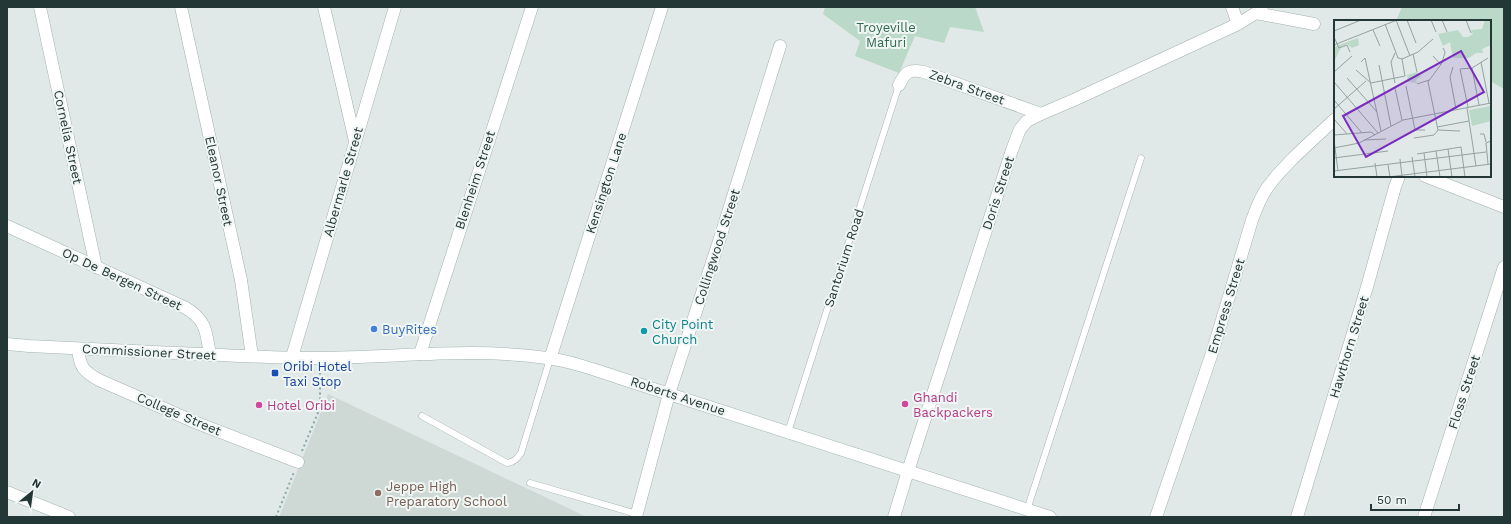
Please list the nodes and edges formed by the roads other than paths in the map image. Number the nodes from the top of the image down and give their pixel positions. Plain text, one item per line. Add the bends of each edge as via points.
1 (40, 7) edge
2 (181, 7) edge
3 (324, 7) edge
4 (395, 7) edge
5 (532, 7) edge
6 (662, 7) edge
7 (1232, 7) edge
8 (1259, 10) edge
9 (1238, 24) junction
10 (1314, 24) dead end
11 (780, 46) dead end
12 (899, 85) joint
13 (1040, 114) junction
14 (1334, 120) edge
15 (355, 142) junction
16 (1141, 158) dead end
17 (1399, 177) edge
18 (1428, 177) edge
19 (1504, 207) edge
20 (7, 226) edge
21 (96, 267) junction
22 (1504, 267) edge
23 (7, 344) edge
24 (78, 349) junction
25 (420, 354) junction
26 (210, 355) junction
27 (252, 356) junction
28 (292, 357) junction
29 (550, 359) junction
30 (669, 394) junction
31 (422, 416) dead end
32 (788, 432) junction
33 (298, 462) road end
34 (908, 471) junction
35 (530, 483) dead end
36 (7, 492) edge
37 (1028, 510) junction
38 (636, 516) edge
39 (69, 517) edge
40 (894, 517) edge
41 (1050, 517) edge
42 (1156, 517) edge
43 (1297, 517) edge
44 (1424, 517) edge

1 - 21 street, Cornelia Street
2 - 27 street, Eleanor Street via 241,280
3 - 15 street
4 - 15 street, Albermarle Street
5 - 25 street, Blenheim Street
6 - 29 street, Kensington Lane
7 - 9 street
8 - 9 street, Doris Street
8 - 10 street
9 - 13 street, Doris Street
11 - 30 street, Collingwood Street
12 - 13 street, Zebra Street via 904,74 912,70 924,72
12 - 32 lane, Santorium Road
13 - 34 street, Doris Street via 1027,121 1020,129 1012,150
14 - 42 street, Empress Street via 1281,171 1260,201
15 - 28 street, Albermarle Street
16 - 37 lane
17 - 43 street, Hawthorn Street
18 - 19 street
20 - 21 street, Op De Bergen Street
21 - 26 street, Op De Bergen Street via 196,314 204,324
22 - 44 street, Floss Street
23 - 24 street, Commissioner Street
24 - 26 street, Commissioner Street
24 - 33 street, College Street via 79,362 85,372 99,380 197,423
25 - 28 street, Roberts Avenue
25 - 29 street, Roberts Avenue via 508,354
26 - 27 street, Commissioner Street
27 - 28 street, Commissioner Street
29 - 30 street, Roberts Avenue
29 - 31 lane via 521,453 512,462 506,462
30 - 32 street, Roberts Avenue
30 - 38 street, Collingwood Street
32 - 34 street, Roberts Avenue
34 - 37 street, Roberts Avenue
34 - 40 street, Doris Street
35 - 38 lane
36 - 39 street
37 - 41 street, Roberts Avenue

